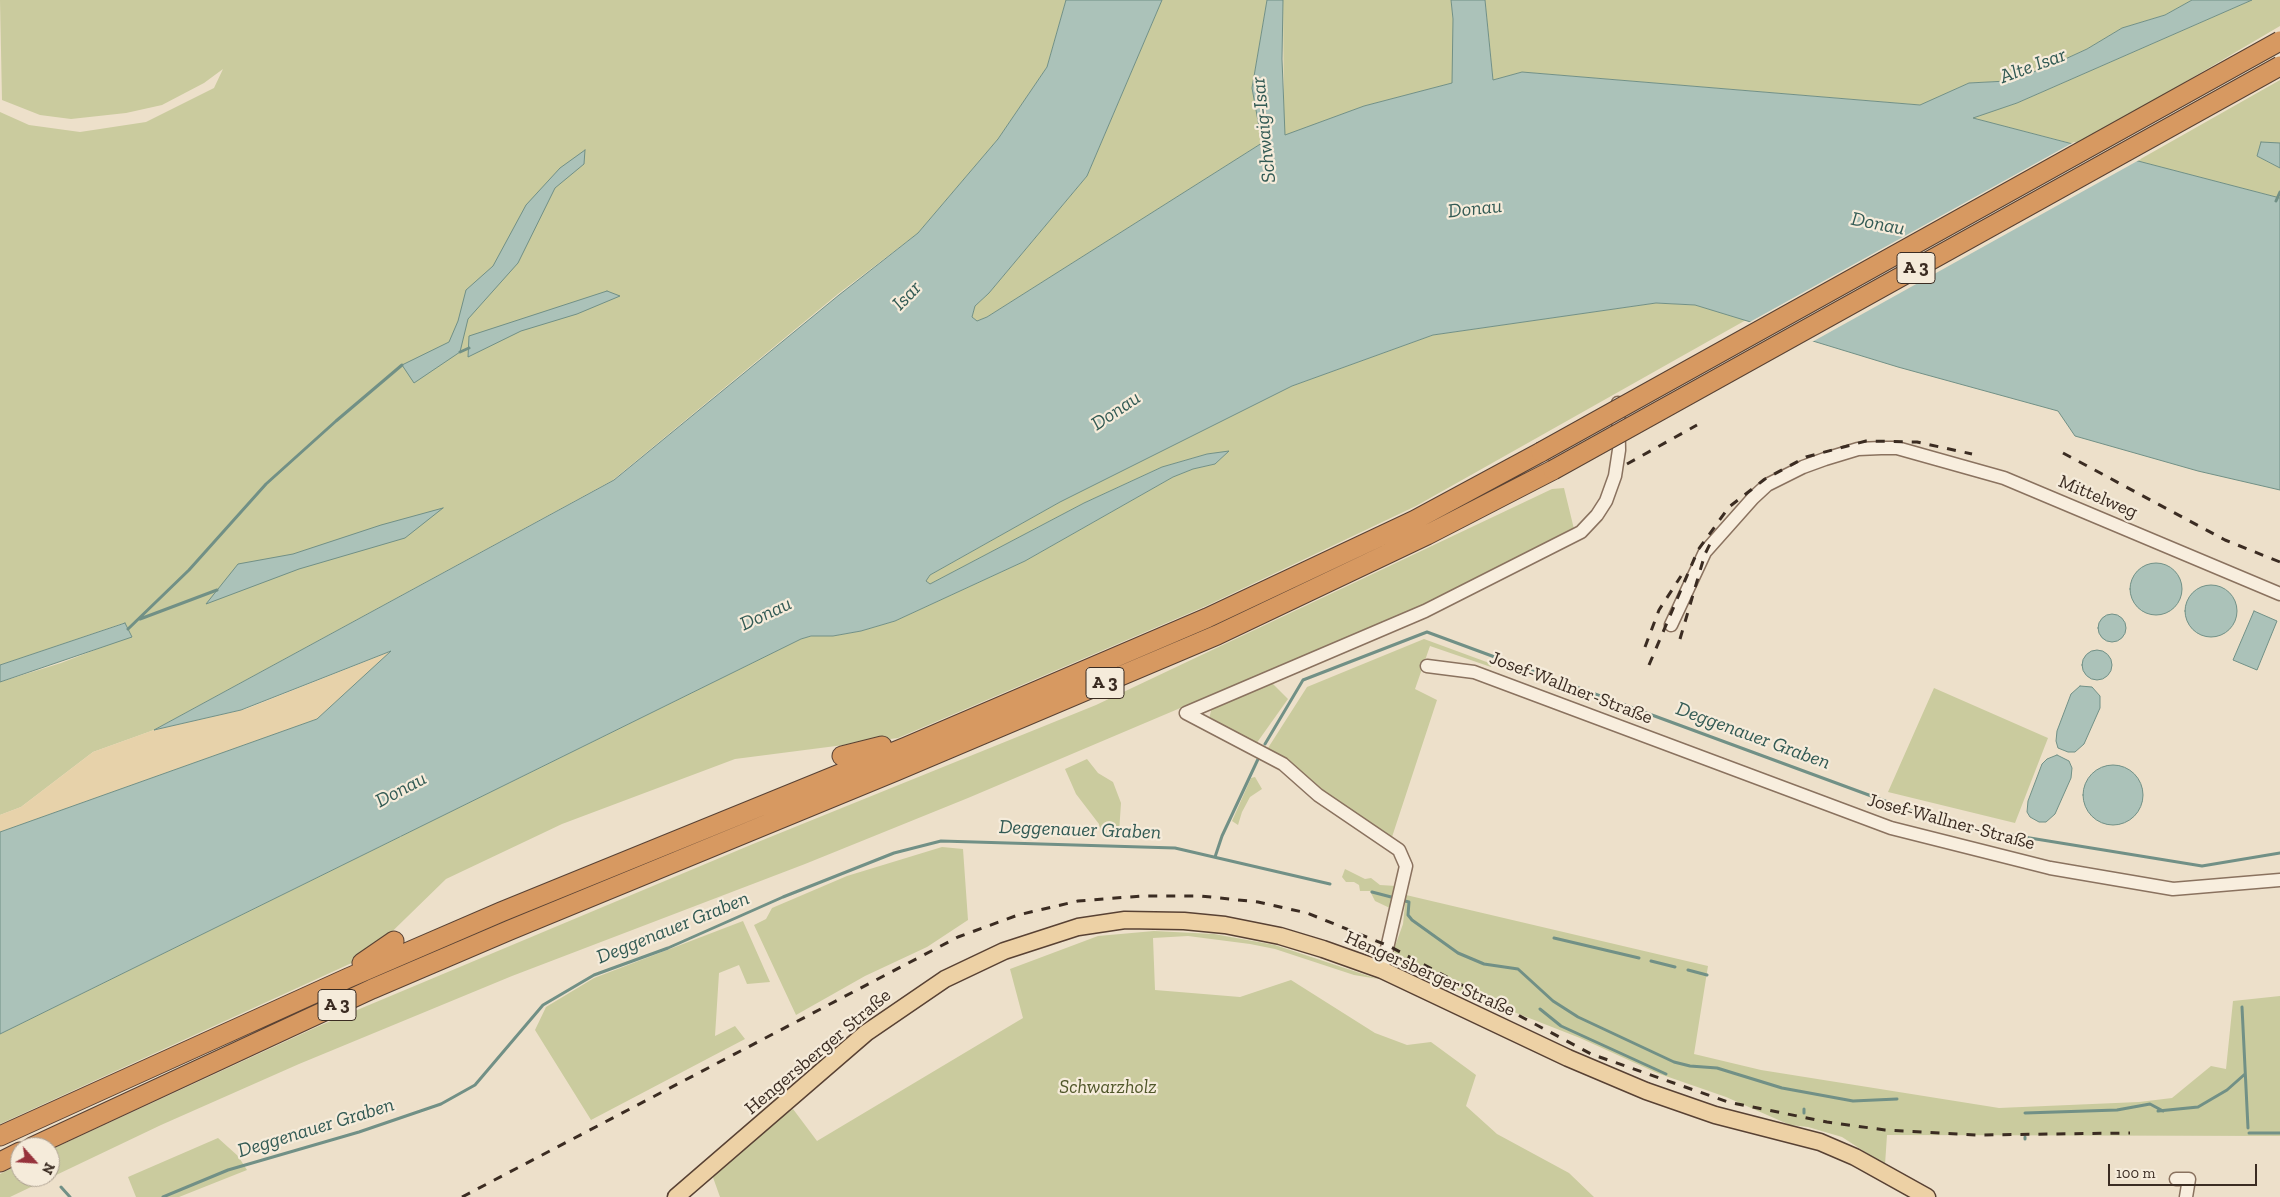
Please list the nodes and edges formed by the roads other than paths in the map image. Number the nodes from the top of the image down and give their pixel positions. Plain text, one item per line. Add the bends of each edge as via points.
1 (2280, 42) edge
2 (2280, 66) edge
3 (1618, 400) dead end
4 (2280, 594) edge
5 (1671, 625) dead end
6 (1427, 666) dead end
7 (906, 747) junction
8 (842, 756) dead end
9 (2280, 880) edge
10 (394, 941) dead end
11 (1382, 970) junction
12 (348, 978) junction
13 (0, 1136) edge
14 (54, 1137) edge
15 (2176, 1179) dead end
16 (676, 1197) edge
17 (1927, 1197) edge
18 (2186, 1197) edge

1 - 7 highway, A 3, bridge via 1415,520 1216,614
2 - 14 highway, A 3, bridge via 1553,470 1427,535 1217,635 381,985
3 - 11 street via 1619,450 1615,476 1598,515 1581,532 1425,611 1186,713 1283,764 1324,800 1399,850 1406,866
4 - 5 street, Mittelweg via 2004,478 1897,448 1858,450 1834,456 1767,485 1704,552
6 - 9 street, Josef-Wallner-Straße via 1474,672 1891,828 1937,840 2050,868 2173,889
7 - 8 highway via 888,745
7 - 12 highway, A 3
10 - 12 highway via 361,964
11 - 16 main road, Hengersberger Straße via 1280,936 1225,925 1125,920 1078,927 1004,951 945,979 883,1020
11 - 17 main road, Hengersberger Straße via 1646,1091 1715,1115 1820,1142 1855,1157
12 - 13 highway, A 3
15 - 18 street via 2189,1179

